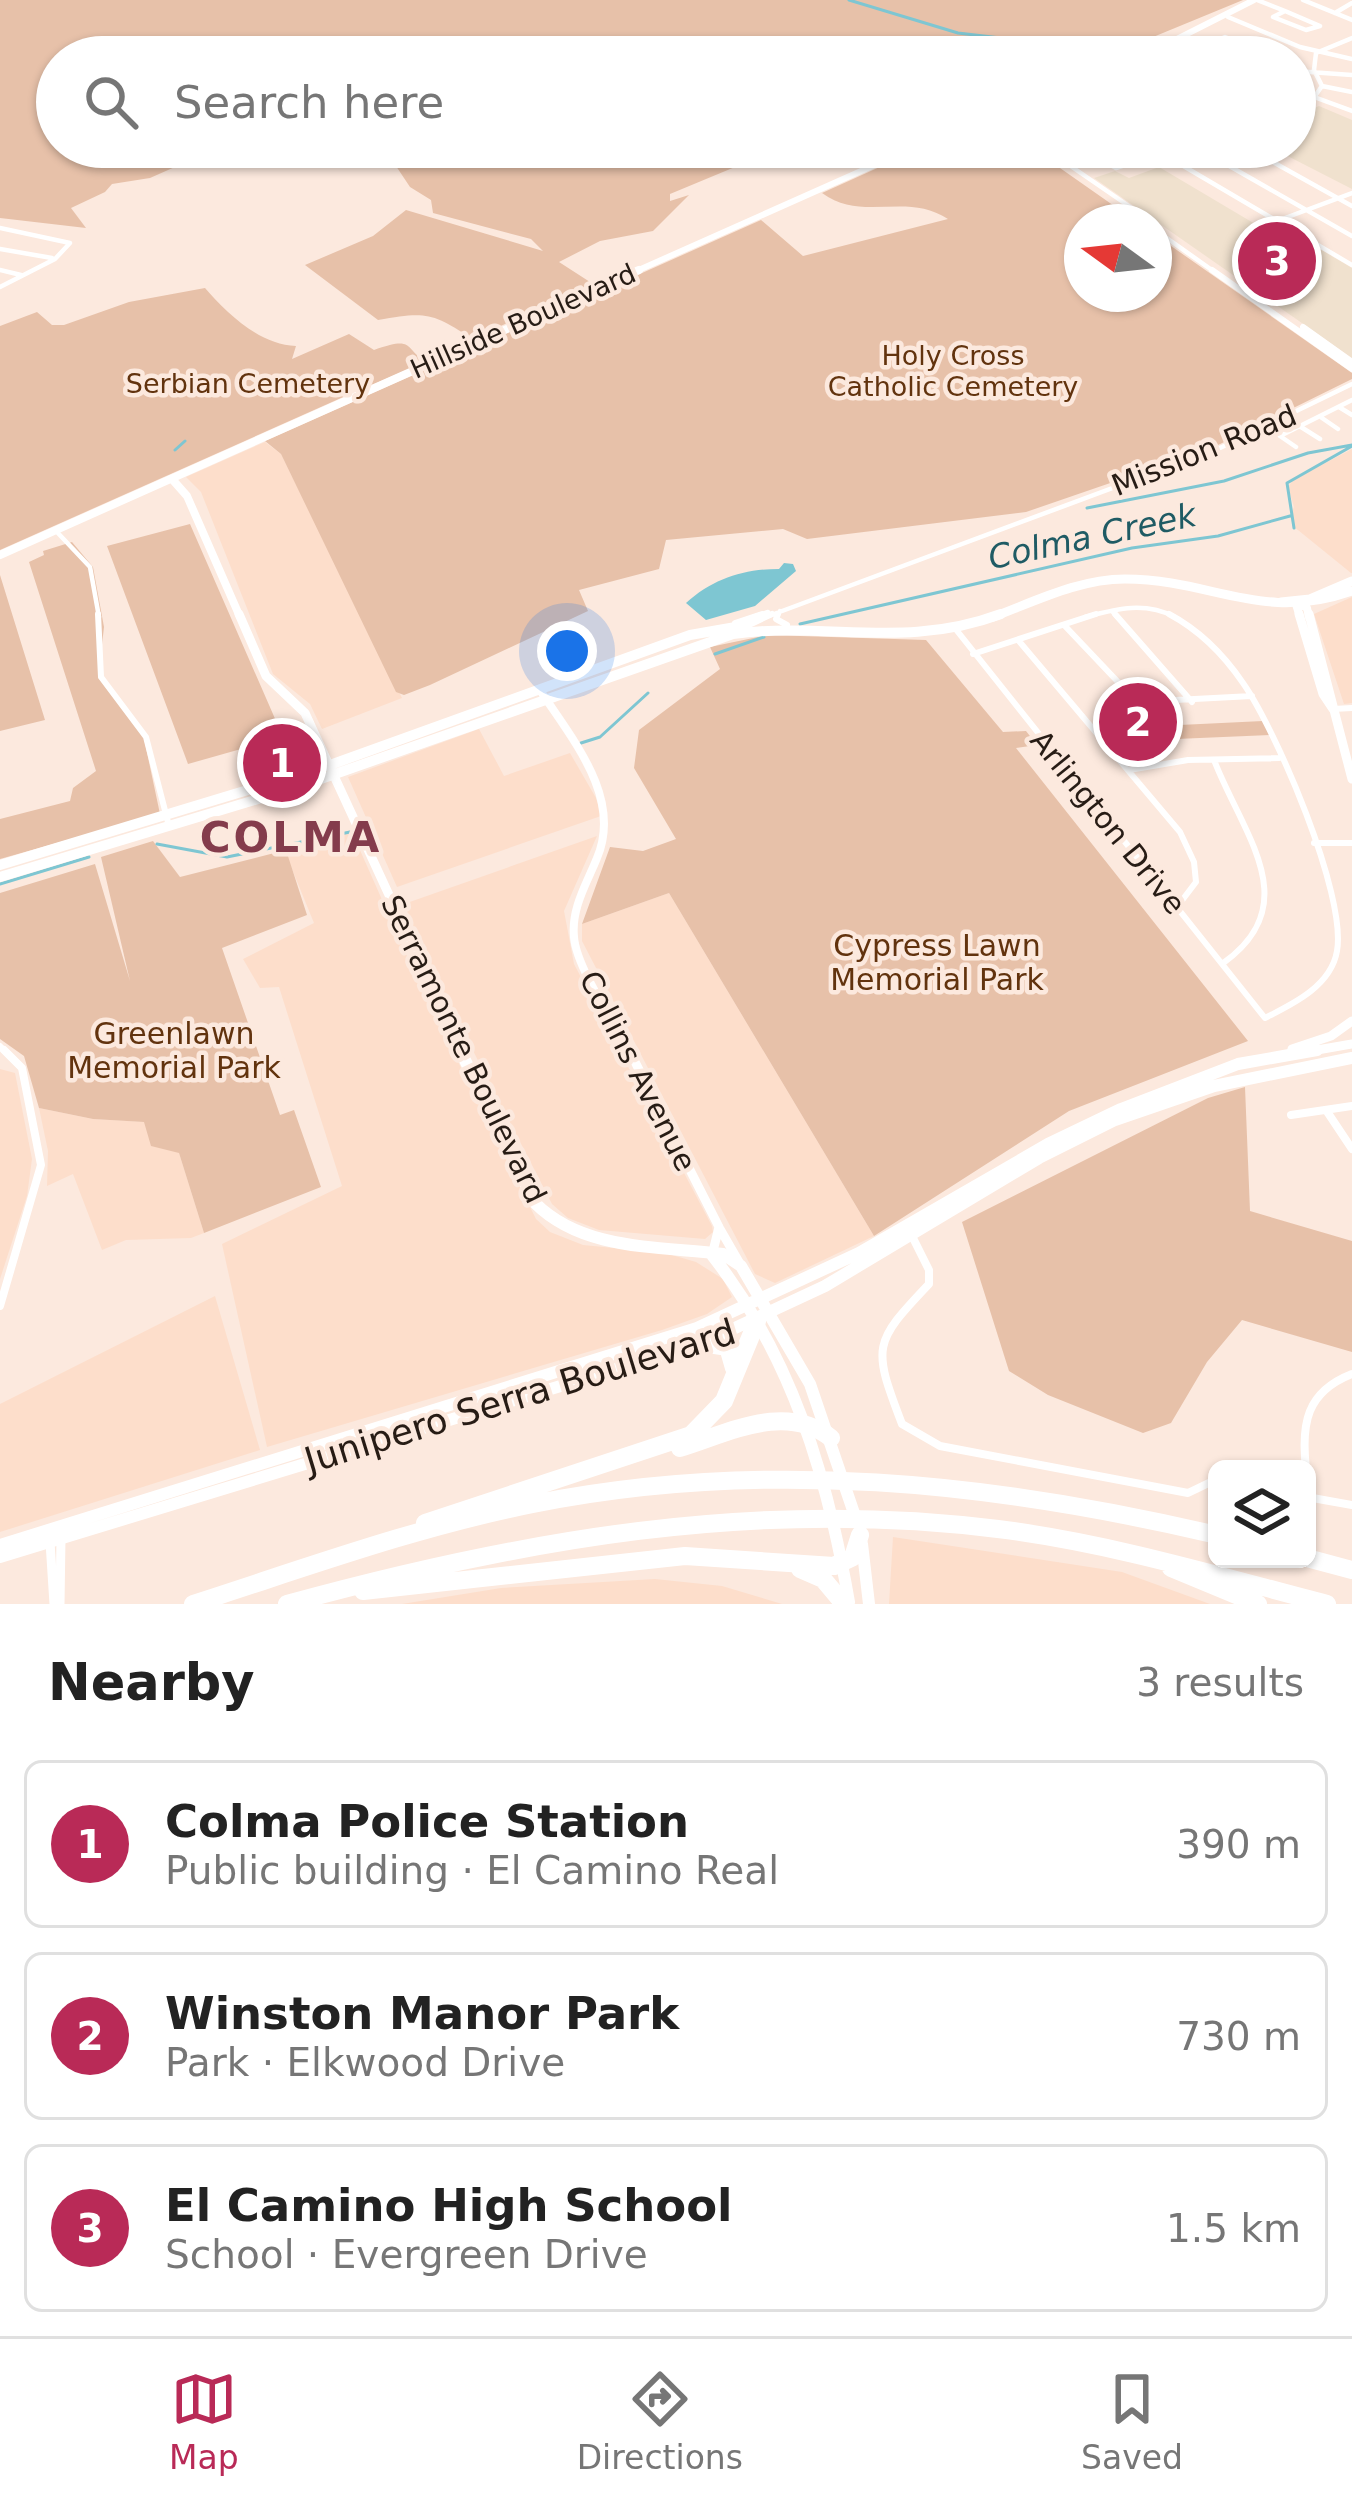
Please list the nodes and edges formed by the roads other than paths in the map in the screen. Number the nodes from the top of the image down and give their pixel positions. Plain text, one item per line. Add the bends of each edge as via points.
1 (1256, 0) edge
2 (1303, 0) edge
3 (1352, 3) edge
4 (1286, 11) junction
5 (1335, 13) junction
6 (1228, 17) junction
7 (1352, 20) edge
8 (1185, 36) edge
9 (1276, 36) edge
10 (1352, 38) edge
11 (1316, 52) joint
12 (1352, 59) edge
13 (1316, 72) edge
14 (1352, 75) edge
15 (1316, 76) edge
16 (1322, 86) junction
17 (1352, 92) edge
18 (1316, 95) edge
19 (1316, 96) edge
20 (1352, 111) edge
21 (868, 168) edge
22 (1070, 168) edge
23 (1186, 168) edge
24 (1233, 168) edge
25 (1283, 168) edge
26 (1352, 193) edge
27 (1337, 198) junction
28 (1122, 204) edge
29 (1352, 206) edge
30 (1306, 210) junction
31 (1276, 221) junction
32 (0, 228) edge
33 (1352, 236) edge
34 (1172, 239) edge
35 (0, 249) edge
36 (56, 259) junction
37 (1352, 265) edge
38 (0, 270) edge
39 (25, 275) junction
40 (0, 287) edge
41 (1352, 365) edge
42 (1352, 383) edge
43 (1352, 400) edge
44 (1315, 403) junction
45 (1339, 407) junction
46 (1330, 411) junction
47 (1352, 416) edge
48 (1322, 418) junction
49 (1301, 427) junction
50 (1338, 429) dead end
51 (1320, 439) dead end
52 (1296, 447) dead end
53 (172, 478) junction
54 (58, 534) junction
55 (0, 555) edge
56 (1352, 581) edge
57 (1352, 591) edge
58 (1299, 606) junction
59 (783, 608) junction
60 (1112, 611) junction
61 (749, 625) junction
62 (787, 626) junction
63 (1065, 626) junction
64 (954, 628) junction
65 (706, 630) junction
66 (718, 638) junction
67 (1018, 640) junction
68 (973, 654) junction
69 (543, 694) junction
70 (1252, 696) junction
71 (1192, 701) junction
72 (1352, 708) edge
73 (1333, 709) junction
74 (1349, 755) edge
75 (1280, 758) junction
76 (1214, 760) junction
77 (332, 770) junction
78 (1130, 770) junction
79 (1352, 779) edge
80 (168, 821) junction
81 (1313, 843) junction
82 (1352, 844) edge
83 (0, 865) edge
84 (0, 877) edge
85 (1176, 907) junction
86 (1222, 964) junction
87 (1352, 1022) edge
88 (1352, 1044) edge
89 (0, 1046) edge
90 (1268, 1057) junction
91 (1352, 1058) edge
92 (1352, 1106) edge
93 (1326, 1110) junction
94 (1291, 1115) dead end
95 (1352, 1149) edge
96 (719, 1227) junction
97 (912, 1236) junction
98 (712, 1255) junction
99 (743, 1269) junction
100 (764, 1300) junction
101 (0, 1306) edge
102 (760, 1314) junction
103 (702, 1342) junction
104 (1352, 1374) edge
105 (729, 1389) junction
106 (805, 1418) junction
107 (831, 1438) junction
108 (1306, 1460) edge
109 (592, 1471) junction
110 (1208, 1483) edge
111 (1316, 1499) edge
112 (1352, 1505) edge
113 (864, 1526) junction
114 (55, 1533) junction
115 (1208, 1533) edge
116 (0, 1545) edge
117 (365, 1549) junction
118 (0, 1557) edge
119 (1156, 1560) junction
120 (1316, 1560) edge
121 (778, 1563) junction
122 (842, 1564) junction
123 (1352, 1570) edge
124 (293, 1602) edge
125 (57, 1604) edge
126 (193, 1604) edge
127 (847, 1604) edge
128 (869, 1604) edge
129 (1258, 1604) edge
130 (1327, 1604) edge

1 - 4 street
1 - 6 main road
2 - 5 street
3 - 5 street
4 - 4 street via 1303,19 1320,26 1306,31 1273,16
5 - 7 street
6 - 8 main road
6 - 9 street
10 - 11 street
11 - 12 street
13 - 14 street
15 - 16 street
16 - 17 street
16 - 18 street
19 - 20 street
21 - 53 main road, Hillside Boulevard
22 - 28 street
23 - 31 street
24 - 30 street
25 - 27 street
26 - 27 street
27 - 29 street
27 - 30 street
30 - 31 street
30 - 33 street
31 - 37 street
32 - 36 street via 63,238 70,243
34 - 41 street
35 - 36 street
36 - 39 street
38 - 39 street
39 - 40 street
42 - 44 street, Mission Road
43 - 45 street
44 - 46 street
44 - 59 street, Mission Road via 1220,448
45 - 46 street
45 - 47 street
46 - 48 street
48 - 49 street
48 - 50 street
49 - 51 street
49 - 52 street via 1280,436
53 - 54 main road, Hillside Boulevard
53 - 77 main road, Serramonte Boulevard via 188,497 266,676 302,706
54 - 55 main road, Hillside Boulevard
54 - 80 street via 90,567 101,677 144,733
56 - 58 main road
57 - 58 main road
58 - 64 main road via 1160,577 1108,576
58 - 73 main road
59 - 61 street, Mission Road
59 - 62 street via 776,618
59 - 65 street, Mission Road
60 - 63 street
60 - 70 street via 1164,611
60 - 71 street
61 - 62 main road
61 - 65 main road
61 - 66 street, Mission Road
62 - 64 main road
63 - 67 street
63 - 71 street via 1137,702
64 - 66 main road via 882,637 781,629
64 - 68 street, Arlington Drive
65 - 69 main road
66 - 69 main road
67 - 68 street
67 - 78 street
68 - 85 street, Arlington Drive
69 - 77 main road
69 - 96 street, Collins Avenue via 607,811 604,841 575,911 577,952
70 - 71 street
70 - 75 street
72 - 73 street
73 - 74 main road
74 - 79 main road
75 - 76 street
75 - 81 street
76 - 78 street
76 - 86 street via 1259,868 1266,913 1256,942
77 - 80 main road
77 - 98 main road, Serramonte Boulevard via 542,1211 586,1238
78 - 85 street via 1190,848 1194,892
80 - 83 main road
80 - 84 main road
81 - 82 street
81 - 86 street, Arlington Drive via 1340,928 1326,980 1265,1018
85 - 86 street, Arlington Drive
87 - 90 main road
88 - 90 main road, Junipero Serra Boulevard
89 - 101 street via 22,1068 41,1165
90 - 100 main road, Junipero Serra Boulevard via 1098,1119
91 - 97 main road, Junipero Serra Boulevard via 1222,1082 1126,1115
92 - 93 street
93 - 94 street
93 - 95 street
96 - 98 street
96 - 99 street, Collins Avenue
97 - 102 main road, Junipero Serra Boulevard
97 - 110 street via 929,1284 884,1331 880,1347 890,1394 911,1433 940,1446 1188,1493
98 - 99 main road, Serramonte Boulevard
98 - 102 main road
99 - 100 main road
100 - 102 main road
102 - 103 main road, Junipero Serra Boulevard
102 - 105 highway
102 - 106 main road
102 - 107 main road via 810,1384
102 - 114 main road, Junipero Serra Boulevard via 476,1393
103 - 105 highway via 732,1352
103 - 114 main road, Junipero Serra Boulevard
104 - 108 street via 1334,1379 1306,1406
105 - 109 highway via 691,1435
106 - 107 highway
106 - 109 highway
106 - 122 main road
107 - 113 main road
109 - 117 highway via 466,1506
111 - 112 street
113 - 119 highway via 1019,1532
113 - 122 highway via 857,1551
113 - 124 highway via 817,1516 712,1519 592,1534
113 - 128 main road
114 - 116 main road, Junipero Serra Boulevard
114 - 118 main road, Junipero Serra Boulevard
114 - 125 street
115 - 117 highway via 1025,1493 808,1477 574,1497
117 - 126 highway
119 - 129 highway
119 - 130 highway
120 - 123 highway
121 - 122 highway
121 - 124 highway via 685,1556 592,1562
121 - 127 highway via 824,1579
122 - 127 main road

